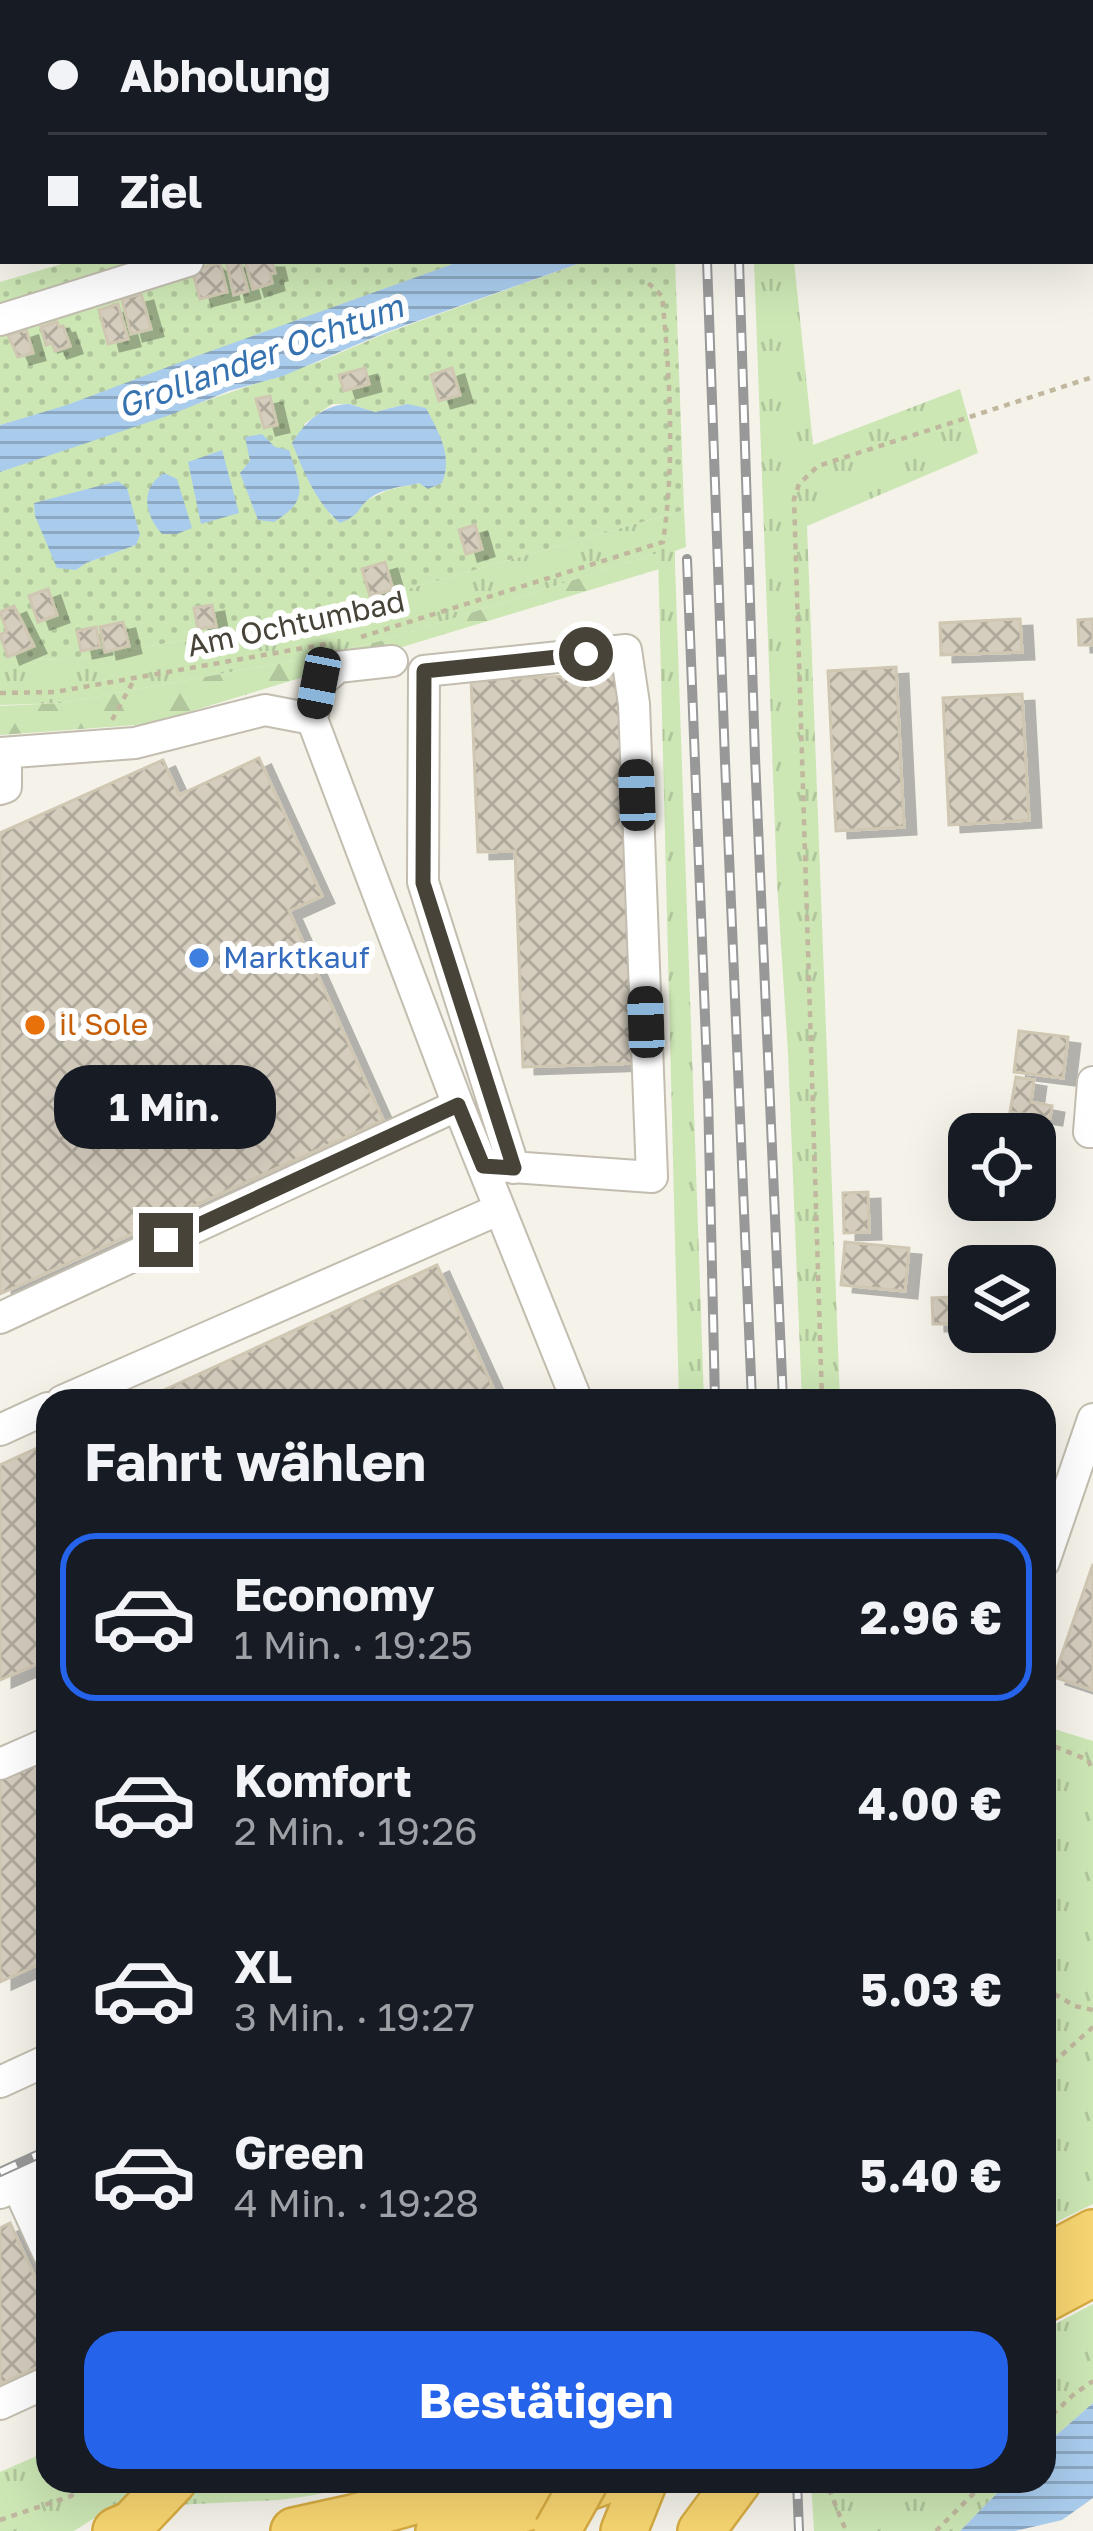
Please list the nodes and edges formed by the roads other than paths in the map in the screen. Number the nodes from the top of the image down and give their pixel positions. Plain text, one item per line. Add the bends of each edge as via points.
1 (178, 264) edge
2 (0, 320) edge
3 (392, 661) dead end
4 (312, 719) junction
5 (3, 753) edge
6 (0, 789) edge
7 (1093, 1082) edge
8 (458, 1105) junction
9 (1093, 1132) edge
10 (498, 1167) junction
11 (500, 1209) junction
12 (0, 1318) edge
13 (89, 1389) edge
14 (572, 1389) edge
15 (36, 1414) edge
16 (1093, 1419) edge
17 (0, 1430) edge
18 (1056, 1527) edge
19 (36, 1748) edge
20 (0, 1764) edge
21 (36, 2066) edge
22 (0, 2082) edge
23 (36, 2176) edge
24 (8, 2189) edge
25 (1093, 2233) edge
26 (36, 2234) edge
27 (1056, 2253) edge
28 (1093, 2273) edge
29 (1056, 2293) edge
30 (36, 2388) edge
31 (0, 2404) edge
32 (162, 2493) edge
33 (443, 2493) edge
34 (579, 2493) edge
35 (697, 2493) edge
36 (649, 2507) edge
37 (116, 2531) edge
38 (294, 2531) edge
39 (439, 2531) edge
40 (557, 2531) edge

1 - 2 lane
3 - 4 lane via 338,668 319,683
4 - 5 lane via 265,710 134,743
4 - 8 lane
5 - 6 lane
7 - 9 lane
8 - 10 lane
8 - 12 lane
10 - 10 lane via 652,1177 626,650 424,671 423,883
10 - 11 lane
11 - 13 lane
11 - 14 lane
15 - 17 lane
16 - 18 lane
19 - 20 lane
21 - 22 lane
23 - 24 lane
24 - 26 lane
25 - 27 highway
28 - 29 highway
30 - 31 lane
32 - 37 highway
33 - 38 highway
34 - 40 highway, bridge
35 - 36 highway
36 - 39 highway via 533,2506

